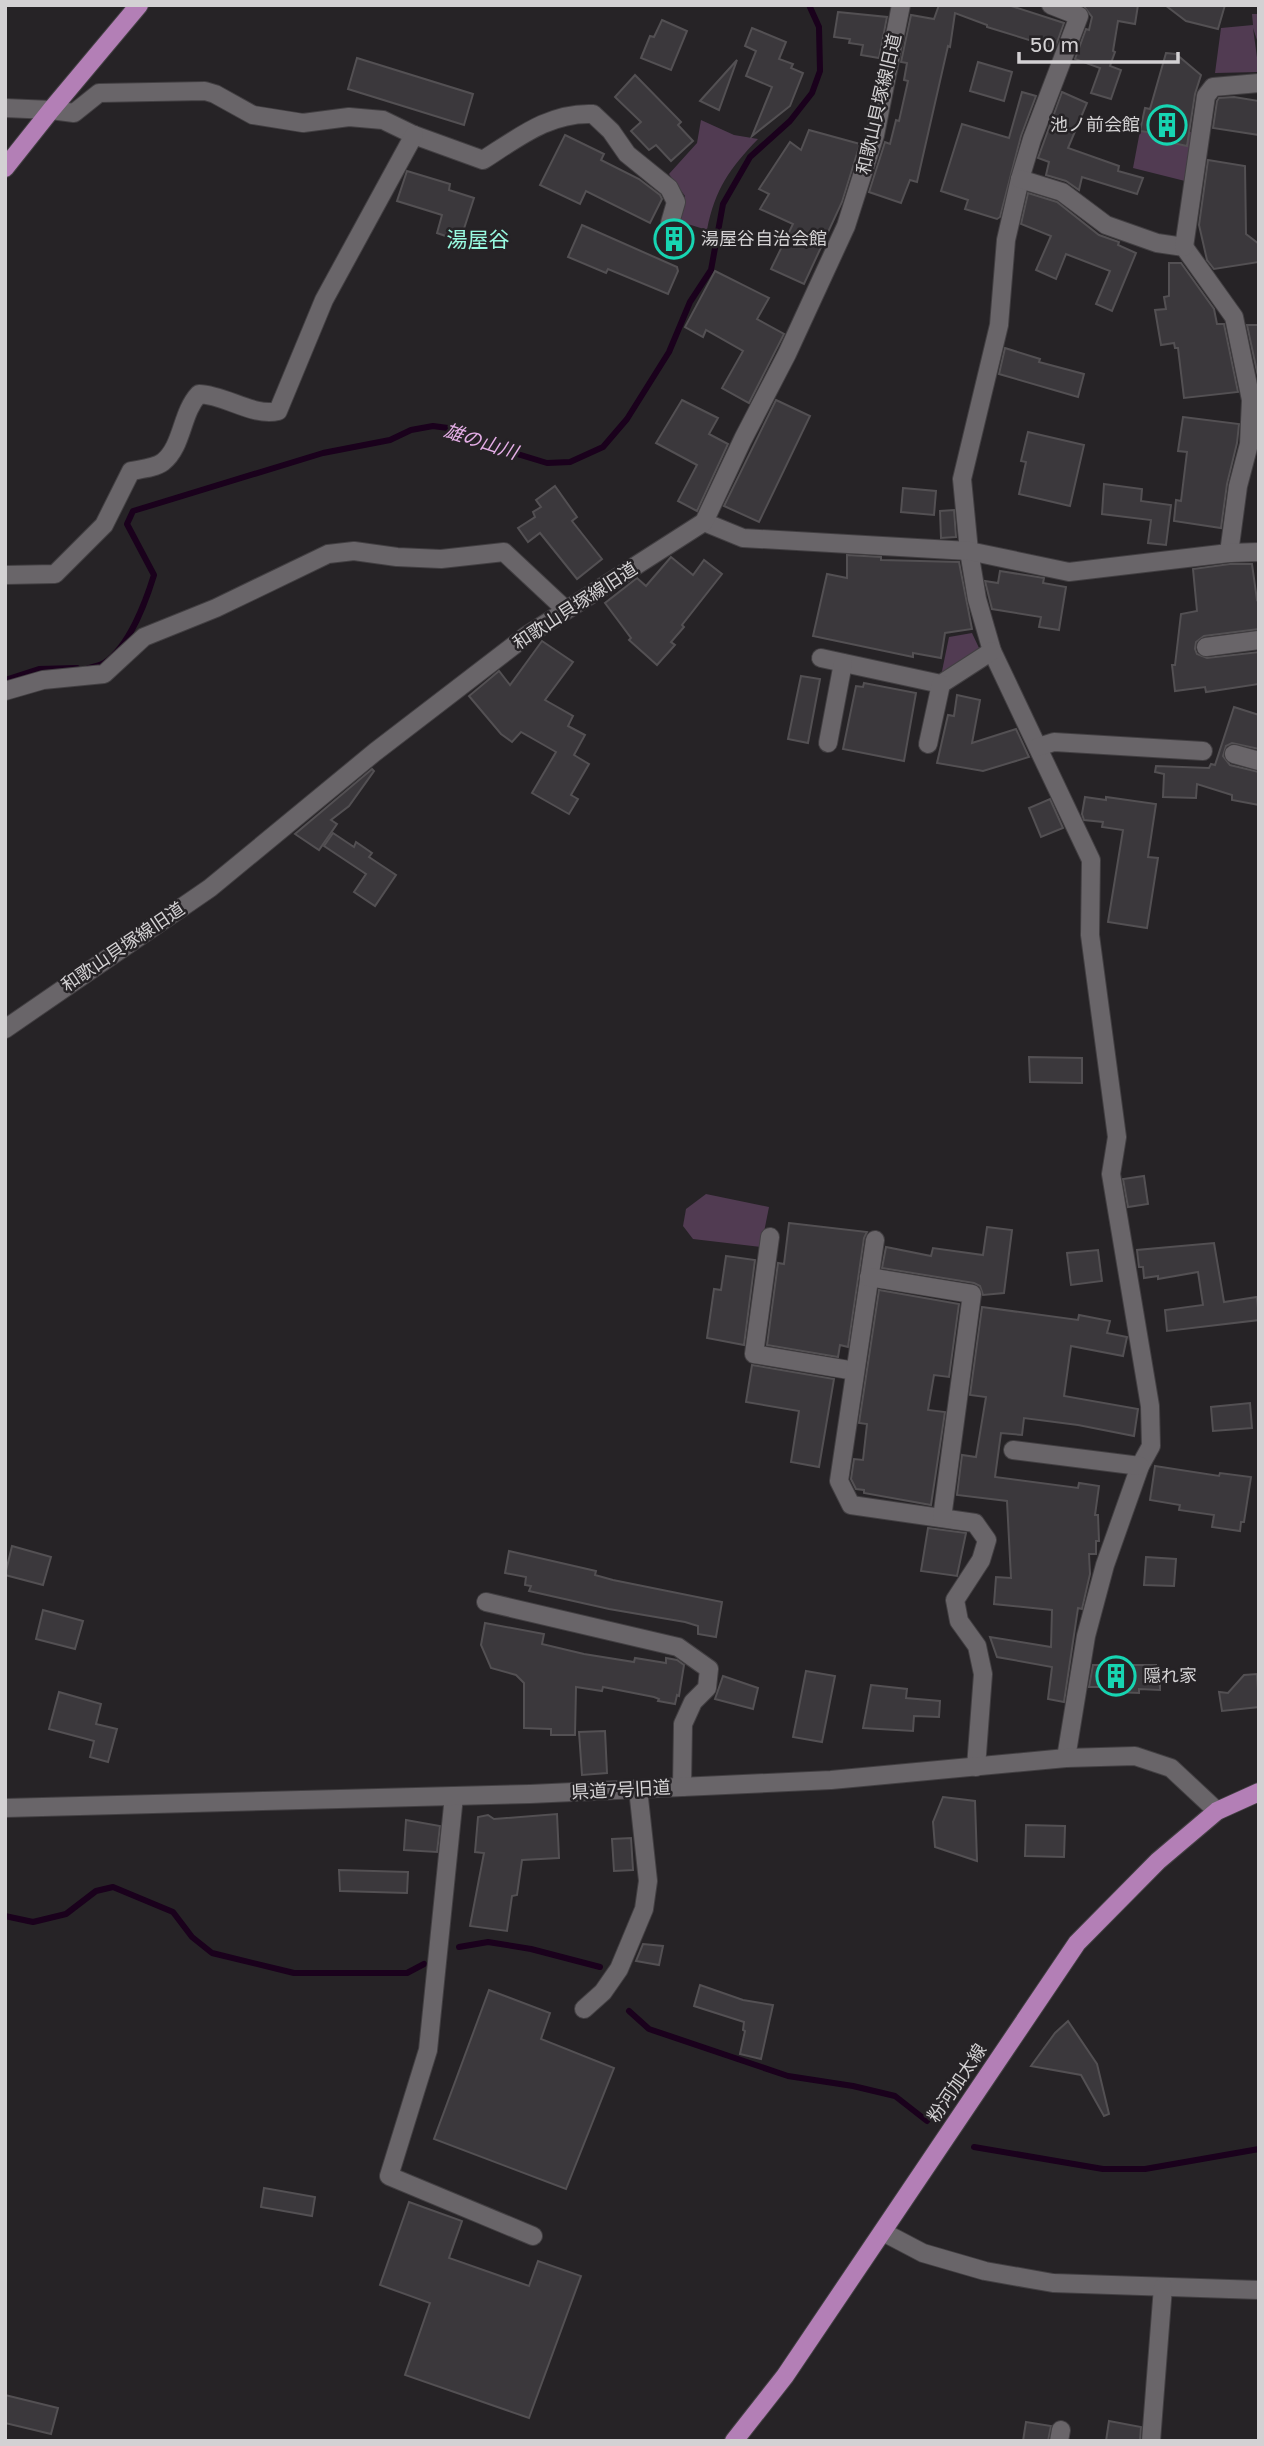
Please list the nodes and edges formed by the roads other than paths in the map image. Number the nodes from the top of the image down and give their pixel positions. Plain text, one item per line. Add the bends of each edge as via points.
1 (139, 5) edge
2 (901, 5) edge
3 (1051, 5) edge
4 (1259, 83) edge
5 (5, 108) edge
6 (51, 110) junction
7 (414, 135) junction
8 (5, 168) edge
9 (1020, 179) junction
10 (670, 223) dead end
11 (1184, 247) junction
12 (704, 522) junction
13 (969, 551) junction
14 (1259, 552) edge
15 (1229, 553) junction
16 (5, 575) edge
17 (566, 610) junction
18 (1259, 640) edge
19 (1206, 647) dead end
20 (992, 651) junction
21 (821, 658) dead end
22 (843, 663) junction
23 (941, 684) junction
24 (5, 691) edge
25 (828, 743) dead end
26 (928, 744) dead end
27 (1038, 747) junction
28 (1203, 751) dead end
29 (1234, 754) dead end
30 (1259, 761) edge
31 (5, 1029) edge
32 (770, 1237) dead end
33 (875, 1240) dead end
34 (869, 1277) junction
35 (855, 1371) junction
36 (1013, 1450) dead end
37 (1140, 1466) junction
38 (942, 1518) junction
39 (485, 1602) dead end
40 (1066, 1758) junction
41 (976, 1767) junction
42 (682, 1787) junction
43 (638, 1789) junction
44 (1259, 1792) edge
45 (454, 1796) junction
46 (5, 1808) edge
47 (1217, 1811) junction
48 (584, 2009) dead end
49 (883, 2232) junction
50 (533, 2236) dead end
51 (1163, 2287) junction
52 (1259, 2290) edge
53 (734, 2441) edge
54 (1151, 2441) edge

1 - 6 main road
2 - 12 street, 和歌山貝塚線旧道 via 875,135 846,226
3 - 9 street via 1079,16
4 - 11 street via 1213,87 1206,96
5 - 6 street
6 - 7 street via 74,113 99,93 205,91 253,115 303,123 349,117 383,120
6 - 8 main road
7 - 10 street via 483,160 536,127 573,113 593,114 627,154 669,188 676,202
7 - 16 street via 324,300 278,411 268,414 199,394 172,453 161,464 131,471 104,525 55,574
9 - 11 street via 1062,192 1106,225
9 - 13 street via 1006,240 999,325 962,479
11 - 15 street via 1234,317 1251,400 1249,444
12 - 13 street via 743,538
12 - 17 street, 和歌山貝塚線旧道
13 - 15 street via 1069,572
13 - 20 street
14 - 15 street
17 - 24 street via 504,552 441,559 354,551 328,554 144,637 104,674 43,680
17 - 31 street, 和歌山貝塚線旧道 via 376,752 210,888
18 - 19 street
20 - 23 street
20 - 27 street
21 - 22 street
22 - 23 street
22 - 25 street
23 - 26 street
27 - 28 street via 1054,742
27 - 37 street via 1091,860 1090,935 1116,1137 1111,1174 1150,1406 1151,1446
29 - 30 street
32 - 35 street via 754,1353
33 - 34 street
34 - 35 street
34 - 38 street via 972,1294
35 - 38 street via 839,1481 851,1505
36 - 37 street
37 - 40 street via 1086,1636
38 - 41 street via 975,1523 987,1540 981,1560 955,1600 960,1621 977,1646 983,1674
39 - 42 street via 678,1647 709,1669 707,1688 693,1702 683,1724
40 - 41 street, 県道7号旧道
40 - 47 street, 県道7号旧道 via 1135,1756 1171,1768
41 - 42 street, 県道7号旧道
42 - 43 street, 県道7号旧道
43 - 45 street, 県道7号旧道
43 - 48 street via 648,1881 644,1909 619,1969
44 - 47 main road, 粉河加太線
45 - 46 street, 県道7号旧道
45 - 50 street via 428,2050 389,2176
47 - 49 main road, 粉河加太線 via 1158,1861 1077,1943
49 - 51 street via 923,2253 985,2271 1053,2283
49 - 53 main road, 粉河加太線 via 785,2376
51 - 52 street
51 - 54 street

